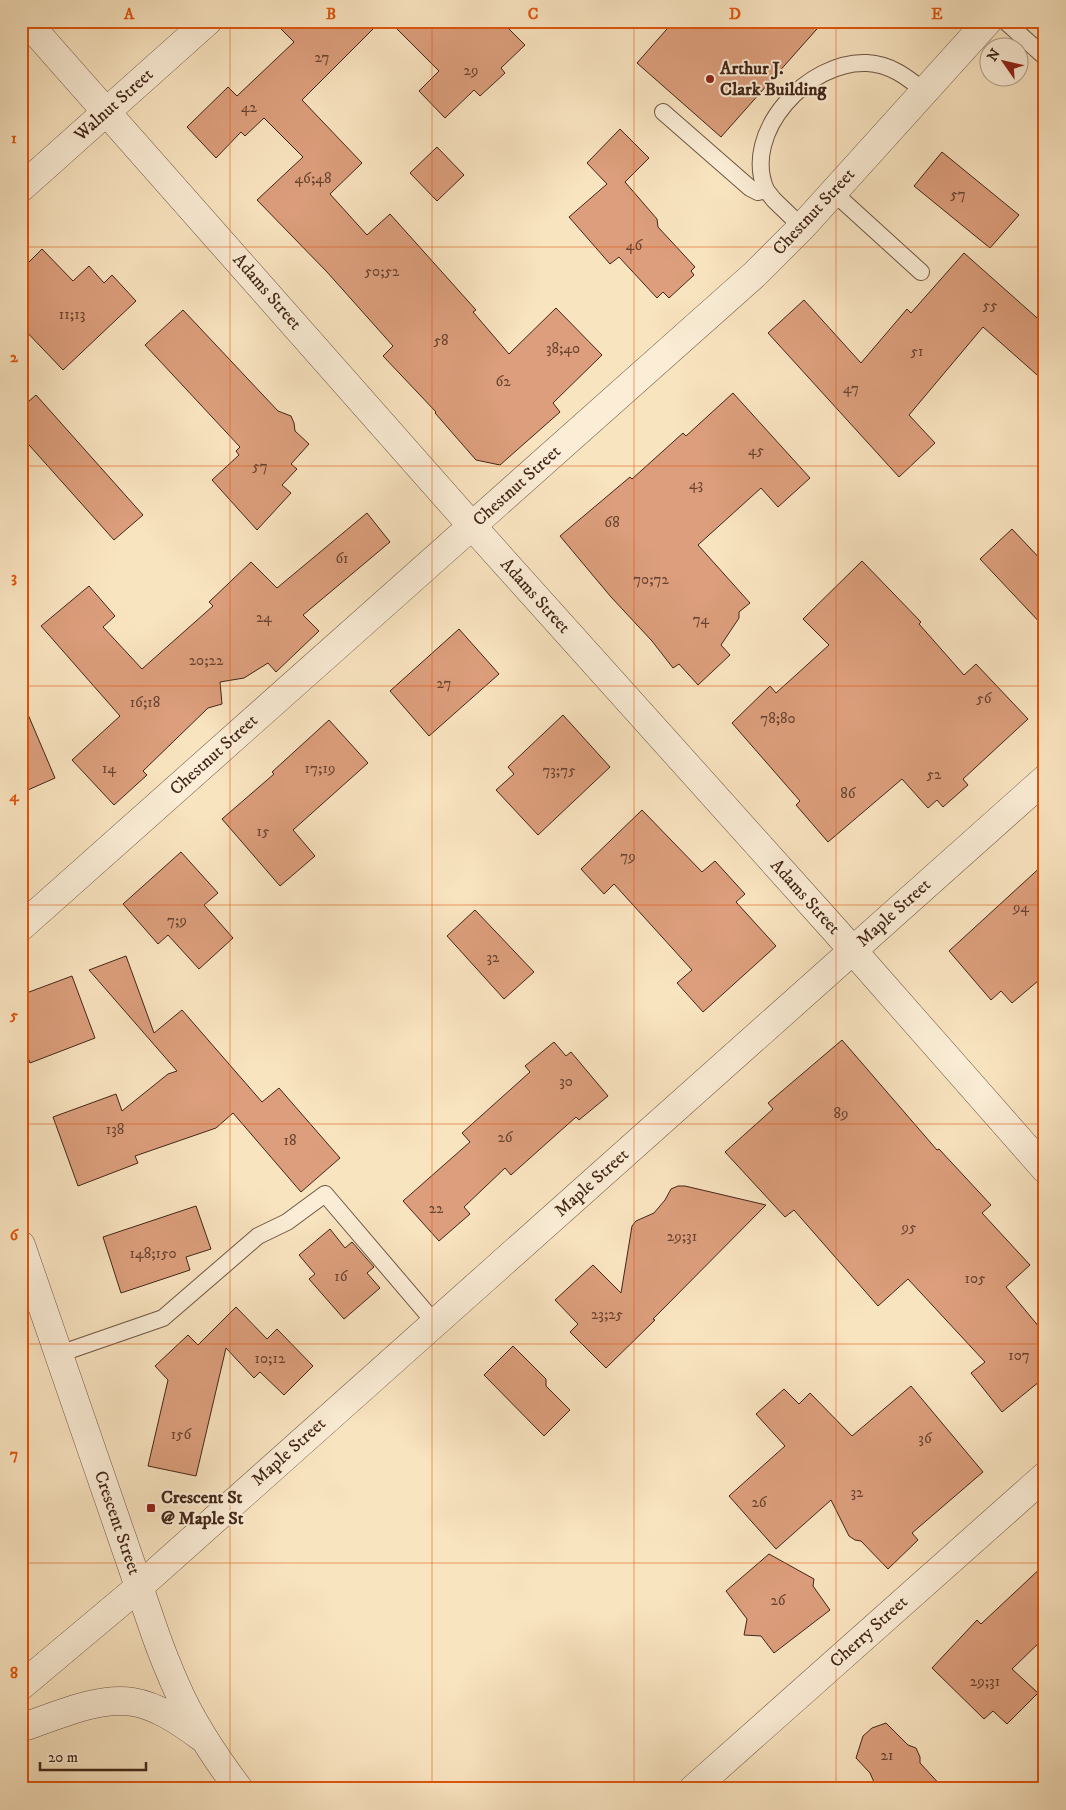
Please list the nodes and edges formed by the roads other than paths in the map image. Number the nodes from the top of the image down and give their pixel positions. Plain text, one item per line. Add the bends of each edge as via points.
1 (26, 21) edge
2 (208, 21) edge
3 (987, 23) edge
4 (1045, 57) edge
5 (924, 91) junction
6 (107, 111) junction
7 (663, 112) dead end
8 (21, 188) edge
9 (766, 190) junction
10 (833, 192) junction
11 (802, 227) junction
12 (921, 272) dead end
13 (472, 526) junction
14 (1045, 779) edge
15 (21, 927) edge
16 (852, 950) junction
17 (1045, 1169) edge
18 (21, 1245) edge
19 (435, 1323) junction
20 (59, 1354) junction
21 (1045, 1476) edge
22 (139, 1587) junction
23 (21, 1686) edge
24 (21, 1728) edge
25 (206, 1740) junction
26 (239, 1789) edge
27 (693, 1789) edge

1 - 6 street, Adams Street
2 - 6 street, Walnut Street
3 - 4 lane
3 - 5 street, Chestnut Street
5 - 9 lane via 903,74 869,63 842,65 818,75 788,100 767,133 760,157
5 - 10 street, Chestnut Street
6 - 8 street, Walnut Street
6 - 13 street, Adams Street
7 - 9 lane via 750,188 758,192
9 - 11 lane
10 - 11 street, Chestnut Street
10 - 12 lane
11 - 13 street, Chestnut Street via 755,274
13 - 15 street, Chestnut Street
13 - 16 street, Adams Street
14 - 16 street, Maple Street
16 - 17 street, Adams Street
16 - 19 street, Maple Street
18 - 20 street, Crescent Street
19 - 20 lane via 326,1194 287,1222 258,1236 163,1318
19 - 22 street, Maple Street
20 - 22 street, Crescent Street
21 - 27 street, Cherry Street
22 - 23 street, Maple Street
22 - 25 street, Crescent Street via 176,1686
24 - 25 street via 96,1704 124,1701 161,1712
25 - 26 street, Crescent Street

